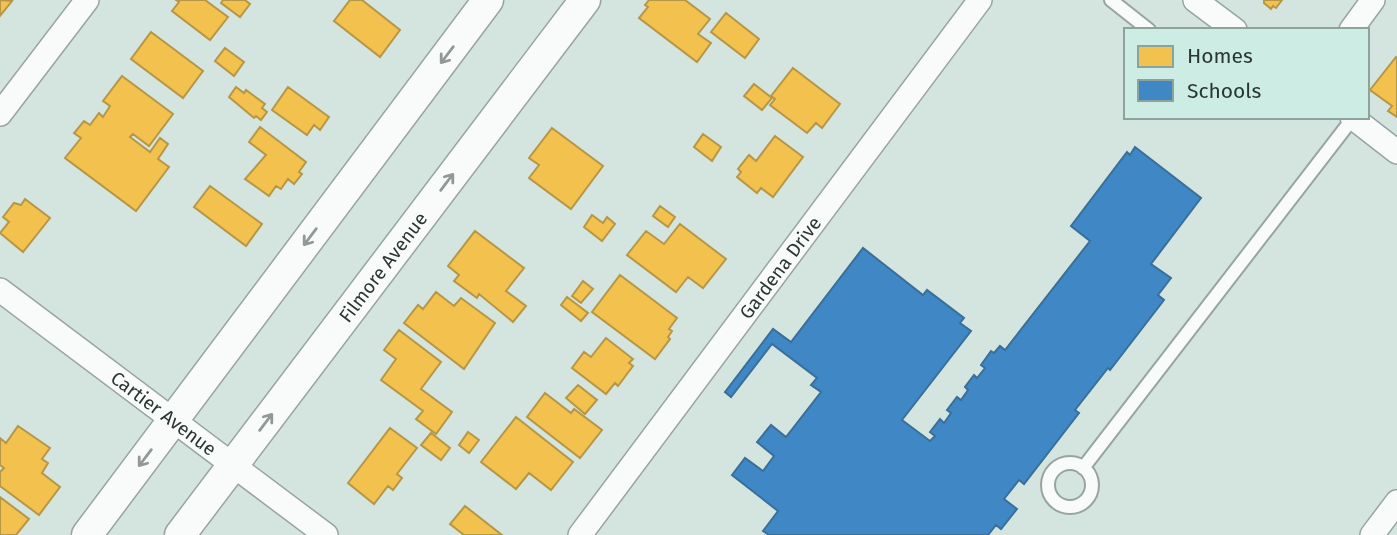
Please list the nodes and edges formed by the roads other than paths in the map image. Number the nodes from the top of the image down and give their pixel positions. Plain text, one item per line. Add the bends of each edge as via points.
1 (87, 0) edge
2 (488, 0) edge
3 (585, 0) edge
4 (979, 0) edge
5 (1111, 0) edge
6 (1195, 0) edge
7 (1373, 0) edge
8 (1146, 28) edge
9 (1232, 28) edge
10 (1352, 28) edge
11 (0, 114) edge
12 (1351, 119) edge
13 (1353, 119) edge
14 (1397, 152) edge
15 (0, 290) edge
16 (173, 419) junction
17 (233, 465) junction
18 (1083, 468) dead end
19 (1397, 502) edge
20 (87, 535) edge
21 (180, 535) edge
22 (326, 535) edge
23 (580, 535) edge
24 (1372, 535) edge

1 - 11 street
2 -> 16 street
17 -> 3 street, Filmore Avenue
4 - 23 street, Gardena Drive
5 - 8 lane
6 - 9 street
7 - 10 street
12 - 18 lane
13 - 14 street
15 - 16 street, Cartier Avenue
16 - 17 street, Cartier Avenue
16 -> 20 street
17 - 21 street, Filmore Avenue
17 - 22 street, Cartier Avenue
19 - 24 street

